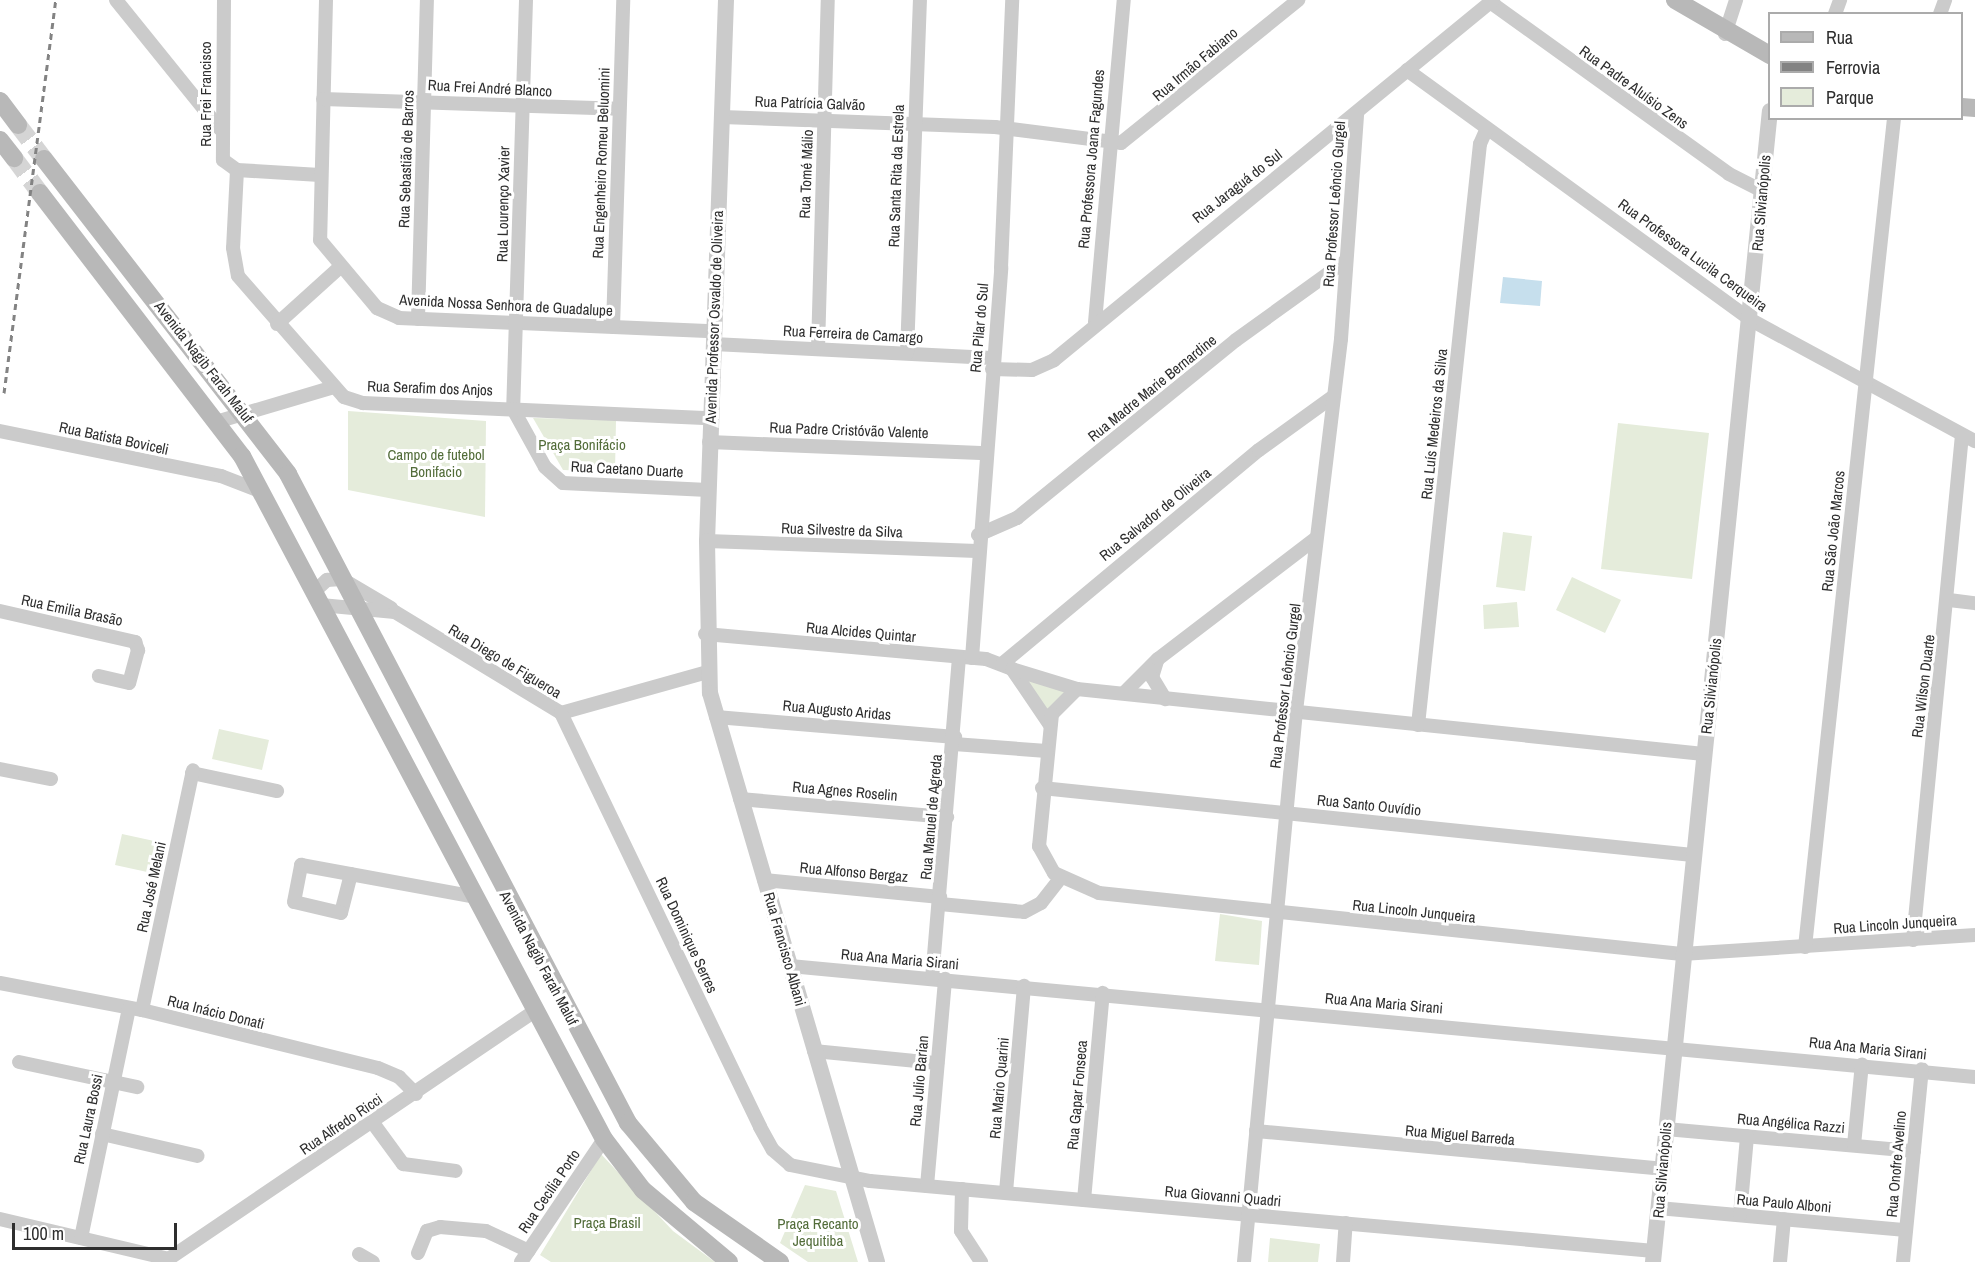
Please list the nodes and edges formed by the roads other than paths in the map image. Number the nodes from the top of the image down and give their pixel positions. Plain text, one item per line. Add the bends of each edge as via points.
1 (116, 0) edge
2 (224, 0) edge
3 (326, 0) edge
4 (427, 0) edge
5 (526, 0) edge
6 (623, 0) edge
7 (726, 0) edge
8 (828, 0) edge
9 (920, 0) edge
10 (1012, 0) edge
11 (1298, 0) edge
12 (1675, 0) edge
13 (1736, 0) edge
14 (1492, 1) edge
15 (1127, 2) edge
16 (125, 6) edge
17 (1725, 33) junction
18 (1768, 55) edge
19 (1407, 70) junction
20 (322, 99) junction
21 (0, 101) edge
22 (424, 102) junction
23 (522, 106) junction
24 (619, 109) junction
25 (1357, 114) junction
26 (722, 117) junction
27 (824, 120) junction
28 (1769, 120) edge
29 (1894, 120) edge
30 (914, 124) junction
31 (18, 125) tunnel mouth
32 (1004, 128) junction
33 (1487, 128) junction
34 (220, 129) junction
35 (0, 140) edge
36 (1109, 144) junction
37 (14, 158) tunnel mouth
38 (44, 159) tunnel mouth
39 (237, 170) junction
40 (320, 176) junction
41 (1762, 190) junction
42 (40, 193) tunnel mouth
43 (1344, 262) junction
44 (340, 267) junction
45 (418, 319) junction
46 (1751, 320) junction
47 (516, 322) junction
48 (1095, 322) junction
49 (277, 324) junction
50 (613, 327) junction
51 (713, 337) junction
52 (818, 349) junction
53 (907, 353) junction
54 (992, 363) junction
55 (1864, 383) junction
56 (334, 387) junction
57 (1334, 396) junction
58 (513, 409) junction
59 (243, 411) junction
60 (710, 418) junction
61 (216, 422) junction
62 (0, 431) edge
63 (1962, 435) junction
64 (1975, 441) edge
65 (709, 442) junction
66 (987, 453) junction
67 (242, 456) junction
68 (221, 476) junction
69 (708, 490) junction
70 (261, 491) junction
71 (978, 535) junction
72 (1316, 538) junction
73 (707, 541) junction
74 (977, 551) junction
75 (342, 579) junction
76 (317, 598) junction
77 (1949, 600) junction
78 (1975, 603) edge
79 (356, 606) junction
80 (0, 611) edge
81 (394, 612) junction
82 (705, 634) junction
83 (965, 657) junction
84 (1158, 660) junction
85 (1007, 667) junction
86 (708, 672) junction
87 (99, 676) dead end
88 (1073, 688) junction
89 (1124, 693) junction
90 (1165, 699) junction
91 (1296, 711) junction
92 (561, 714) junction
93 (716, 717) junction
94 (1050, 725) junction
95 (1418, 725) junction
96 (954, 740) junction
97 (1047, 752) junction
98 (1704, 754) junction
99 (0, 769) edge
100 (51, 779) dead end
101 (1042, 788) junction
102 (278, 791) dead end
103 (740, 799) junction
104 (1287, 813) junction
105 (948, 817) junction
106 (1693, 855) junction
107 (351, 874) junction
108 (1061, 877) junction
109 (764, 880) junction
110 (475, 897) junction
111 (940, 901) junction
112 (1276, 912) junction
113 (1975, 935) edge
114 (1913, 940) junction
115 (1805, 947) junction
116 (1682, 954) junction
117 (790, 966) junction
118 (939, 979) junction
119 (0, 983) edge
120 (1024, 986) junction
121 (1103, 993) junction
122 (136, 1009) junction
123 (1267, 1009) junction
124 (535, 1011) junction
125 (569, 1015) junction
126 (1674, 1046) junction
127 (814, 1051) junction
128 (19, 1062) dead end
129 (937, 1063) junction
130 (1862, 1064) junction
131 (1922, 1069) junction
132 (1975, 1077) edge
133 (113, 1081) junction
134 (137, 1087) dead end
135 (416, 1094) junction
136 (373, 1123) junction
137 (1666, 1129) junction
138 (1256, 1131) junction
139 (102, 1134) junction
140 (1747, 1136) junction
141 (604, 1138) junction
142 (1854, 1145) junction
143 (1914, 1151) junction
144 (198, 1156) dead end
145 (790, 1165) joint
146 (1662, 1169) junction
147 (456, 1171) dead end
148 (851, 1177) junction
149 (927, 1186) junction
150 (962, 1189) junction
151 (1006, 1192) junction
152 (1084, 1200) junction
153 (1658, 1208) junction
154 (1248, 1215) junction
155 (1740, 1215) junction
156 (0, 1219) edge
157 (1784, 1219) junction
158 (1346, 1223) junction
159 (1906, 1230) junction
160 (81, 1238) junction
161 (418, 1253) dead end
162 (359, 1254) dead end
163 (525, 1256) edge
164 (1654, 1257) edge
165 (166, 1260) edge
166 (373, 1262) edge
167 (729, 1262) edge
168 (780, 1262) edge
169 (878, 1262) edge
170 (981, 1262) edge
171 (1244, 1262) edge
172 (1342, 1262) edge
173 (1780, 1262) edge
174 (1903, 1262) edge

1 - 16 street
2 - 34 street, Rua Frei Francisco
3 - 20 street, Avenida Nossa Senhora de Guadalupe
4 - 22 street, Rua Sebastião de Barros
5 - 23 street, Rua Lourenço Xavier
6 - 24 street, Rua Engenheiro Romeu Beluomini
7 - 26 street, Avenida Professor Osvaldo de Oliveira
8 - 27 street, Rua Tomé Málio
9 - 30 street, Rua Santa Rita da Estrela
10 - 32 street, Rua Pilar do Sul
11 - 36 street, Rua Irmão Fabiano via 1145,129
12 - 17 main road
13 - 17 street
14 - 19 street, Rua Jaraguá do Sul
14 - 41 street, Rua Padre Aluísio Zens via 1720,168
15 - 36 street, Rua Professora Joana Fagundes
16 - 34 street
17 - 18 main road
19 - 25 street, Rua Jaraguá do Sul
19 - 33 street, Rua Professora Lucila Cerqueira
20 - 22 street, Rua Frei André Blanco
20 - 40 street, Avenida Nossa Senhora de Guadalupe
21 - 31 main road
22 - 23 street, Rua Frei André Blanco
22 - 45 street, Rua Sebastião de Barros
23 - 24 street, Rua Frei André Blanco
23 - 47 street, Rua Lourenço Xavier
24 - 50 street, Rua Engenheiro Romeu Beluomini
25 - 43 street, Rua Professor Leôncio Gurgel
25 - 48 street, Rua Jaraguá do Sul
26 - 27 street, Rua Patrícia Galvão
26 - 51 street, Avenida Professor Osvaldo de Oliveira
27 - 30 street, Rua Patrícia Galvão
27 - 52 street, Rua Tomé Málio
28 - 41 street, Rua Silvianópolis
29 - 55 street, Rua São João Marcos
30 - 32 street, Rua Patrícia Galvão
30 - 53 street, Rua Santa Rita da Estrela
32 - 36 street, Rua Patrícia Galvão
32 - 54 street, Rua Pilar do Sul via 1001,268
33 - 46 street, Rua Professora Lucila Cerqueira
33 - 95 street, Rua Luís Medeiros da Silva via 1480,144
34 - 39 street, Rua Frei Francisco via 223,160
35 - 37 main road
36 - 48 street, Rua Professora Joana Fagundes
38 - 59 main road, Avenida Nagib Farah Maluf
39 - 40 street
39 - 49 street, Rua Serafim dos Anjos via 234,264
40 - 44 street, Avenida Nossa Senhora de Guadalupe via 320,240
41 - 46 street, Rua Silvianópolis
42 - 61 main road, Avenida Nagib Farah Maluf
43 - 57 street, Rua Professor Leôncio Gurgel
43 - 71 street, Rua Madre Marie Bernardine via 1236,340 1017,518
44 - 45 street, Avenida Nossa Senhora de Guadalupe via 387,315
44 - 49 street
45 - 47 street, Avenida Nossa Senhora de Guadalupe
46 - 55 street, Rua Professora Lucila Cerqueira
46 - 98 street, Rua Silvianópolis
47 - 50 street, Avenida Nossa Senhora de Guadalupe
47 - 58 street, Rua Lourenço Xavier
48 - 54 street, Rua Jaraguá do Sul via 1041,368
49 - 56 street, Rua Serafim dos Anjos
50 - 51 street, Avenida Nossa Senhora de Guadalupe
51 - 52 street, Rua Ferreira de Camargo
51 - 60 street, Avenida Professor Osvaldo de Oliveira
52 - 53 street, Rua Ferreira de Camargo
53 - 54 street, Rua Ferreira de Camargo
54 - 66 street, Rua Pilar do Sul
55 - 63 street, Rua Professora Lucila Cerqueira
55 - 115 street, Rua São João Marcos
56 - 58 street, Rua Serafim dos Anjos via 363,403
56 - 59 street
57 - 72 street, Rua Professor Leôncio Gurgel
57 - 85 street, Rua Salvador de Oliveira via 1259,450
58 - 60 street, Rua Serafim dos Anjos
58 - 69 street, Rua Caetano Duarte via 545,467 562,483
59 - 61 street
59 - 75 main road, Avenida Nagib Farah Maluf via 288,474
60 - 65 street, Avenida Professor Osvaldo de Oliveira
61 - 67 main road, Avenida Nagib Farah Maluf
62 - 68 street, Rua Batista Boviceli
63 - 64 street, Rua Professora Lucila Cerqueira
63 - 77 street, Rua Wilson Duarte
65 - 66 street, Rua Padre Cristóvão Valente
65 - 69 street, Avenida Professor Osvaldo de Oliveira
66 - 71 street, Rua Pilar do Sul
67 - 68 street
67 - 70 main road, Avenida Nagib Farah Maluf
68 - 70 street, Rua Batista Boviceli
69 - 73 street, Avenida Professor Osvaldo de Oliveira
70 - 76 main road, Avenida Nagib Farah Maluf
71 - 74 street, Rua Pilar do Sul
72 - 84 street
72 - 91 street, Rua Professor Leôncio Gurgel
73 - 74 street, Rua Silvestre da Silva
73 - 82 street, Avenida Professor Osvaldo de Oliveira
74 - 83 street, Rua Pilar do Sul
75 - 76 street via 327,580
75 - 79 main road, Avenida Nagib Farah Maluf
75 - 81 street, Rua Diego de Figueroa via 374,593
76 - 79 street
76 - 110 main road, Avenida Nagib Farah Maluf
77 - 78 street
77 - 114 street, Rua Wilson Duarte
79 - 81 street, Rua Diego de Figueroa
79 - 125 main road, Avenida Nagib Farah Maluf
80 - 87 street, Rua Emilia Brasão via 135,642 138,650 129,682
81 - 92 street, Rua Diego de Figueroa
82 - 83 street, Rua Alcides Quintar
82 - 86 street, Rua Francisco Albani
83 - 85 street, Rua Alcides Quintar
83 - 96 street, Rua Manuel de Agreda
84 - 89 street
84 - 90 street via 1152,677
85 - 88 street, Rua Alcides Quintar
85 - 94 street
86 - 92 street, Rua Diego de Figueroa
86 - 93 street, Rua Francisco Albani
88 - 89 street
88 - 94 street via 1057,705
89 - 90 street
90 - 91 street
91 - 95 street
91 - 104 street, Rua Professor Leôncio Gurgel
92 - 145 street, Rua Dominique Serres via 760,1127 772,1150
93 - 96 street, Rua Augusto Aridas
93 - 103 street, Rua Francisco Albani
94 - 97 street
95 - 98 street
96 - 97 street, Rua Augusto Aridas
96 - 105 street, Rua Manuel de Agreda
97 - 101 street
98 - 106 street, Rua Silvianópolis
99 - 100 street
101 - 104 street, Rua Santo Ouvídio
101 - 108 street via 1039,846
102 - 122 street, Rua José Melani via 193,772 159,942
103 - 105 street, Rua Agnes Roselin
103 - 109 street, Rua Francisco Albani
104 - 106 street, Rua Santo Ouvídio
104 - 112 street, Rua Professor Leôncio Gurgel
105 - 111 street, Rua Manuel de Agreda
106 - 116 street, Rua Silvianópolis
107 - 107 street via 299,865 294,902 341,913
107 - 110 street via 374,875
108 - 111 street, Rua Alfonso Bergaz via 1041,903 1024,912
108 - 112 street, Rua Lincoln Junqueira via 1099,893
109 - 111 street, Rua Alfonso Bergaz
109 - 117 street, Rua Francisco Albani
110 - 124 main road, Avenida Nagib Farah Maluf
111 - 118 street, Rua Manuel de Agreda
112 - 116 street, Rua Lincoln Junqueira
112 - 123 street, Rua Professor Leôncio Gurgel
113 - 114 street, Rua Lincoln Junqueira
114 - 115 street, Rua Lincoln Junqueira
115 - 116 street, Rua Lincoln Junqueira
116 - 126 street, Rua Silvianópolis
117 - 118 street, Rua Ana Maria Sirani
117 - 127 street, Rua Francisco Albani
118 - 120 street, Rua Ana Maria Sirani
118 - 129 street, Rua Julio Barian
119 - 122 street, Rua Inácio Donati
120 - 121 street, Rua Ana Maria Sirani
120 - 151 street, Rua Mario Quarini
121 - 123 street, Rua Ana Maria Sirani
121 - 152 street, Rua Gapar Fonseca
122 - 133 street, Rua Laura Bossi
122 - 135 street, Rua Inácio Donati via 378,1068 399,1077
123 - 126 street, Rua Ana Maria Sirani
123 - 138 street, Rua Professor Leôncio Gurgel
124 - 125 main road via 554,1001
124 - 135 street, Rua Alfredo Ricci
124 - 141 main road, Avenida Nagib Farah Maluf
125 - 168 main road, Avenida Nagib Farah Maluf via 651,1156 694,1202
126 - 130 street, Rua Ana Maria Sirani
126 - 137 street, Rua Silvianópolis
127 - 129 street
127 - 148 street, Rua Francisco Albani
128 - 133 street
129 - 149 street, Rua Julio Barian
130 - 131 street, Rua Ana Maria Sirani
130 - 142 street
131 - 132 street, Rua Ana Maria Sirani
131 - 143 street, Rua Onofre Avelino
133 - 134 street
133 - 139 street, Rua Laura Bossi
135 - 136 street, Rua Alfredo Ricci
136 - 147 street via 403,1164
136 - 165 street, Rua Alfredo Ricci
137 - 140 street, Rua Angélica Razzi
137 - 146 street, Rua Silvianópolis
138 - 146 street, Rua Miguel Barreda
138 - 154 street, Rua Professor Leôncio Gurgel
139 - 144 street
139 - 160 street, Rua Laura Bossi
140 - 142 street, Rua Angélica Razzi
140 - 155 street
141 - 163 street, Rua Cecília Porto
141 - 167 main road, Avenida Nagib Farah Maluf via 643,1190
142 - 143 street, Rua Angélica Razzi
143 - 159 street, Rua Onofre Avelino
145 - 148 street, Rua Giovanni Quadri
146 - 153 street, Rua Silvianópolis
148 - 149 street, Rua Giovanni Quadri
148 - 169 street, Rua Francisco Albani
149 - 150 street, Rua Giovanni Quadri
150 - 151 street, Rua Giovanni Quadri
150 - 170 street via 961,1231
151 - 152 street, Rua Giovanni Quadri
152 - 154 street, Rua Giovanni Quadri
153 - 155 street, Rua Paulo Alboni
153 - 164 street, Rua Silvianópolis
154 - 158 street, Rua Giovanni Quadri
154 - 171 street, Rua Professor Leôncio Gurgel
155 - 157 street, Rua Paulo Alboni
156 - 160 street
157 - 159 street, Rua Paulo Alboni
157 - 173 street
158 - 164 street, Rua Giovanni Quadri
158 - 172 street
159 - 174 street, Rua Onofre Avelino
160 - 165 street
161 - 163 street via 427,1231 440,1227 486,1231
162 - 166 street

